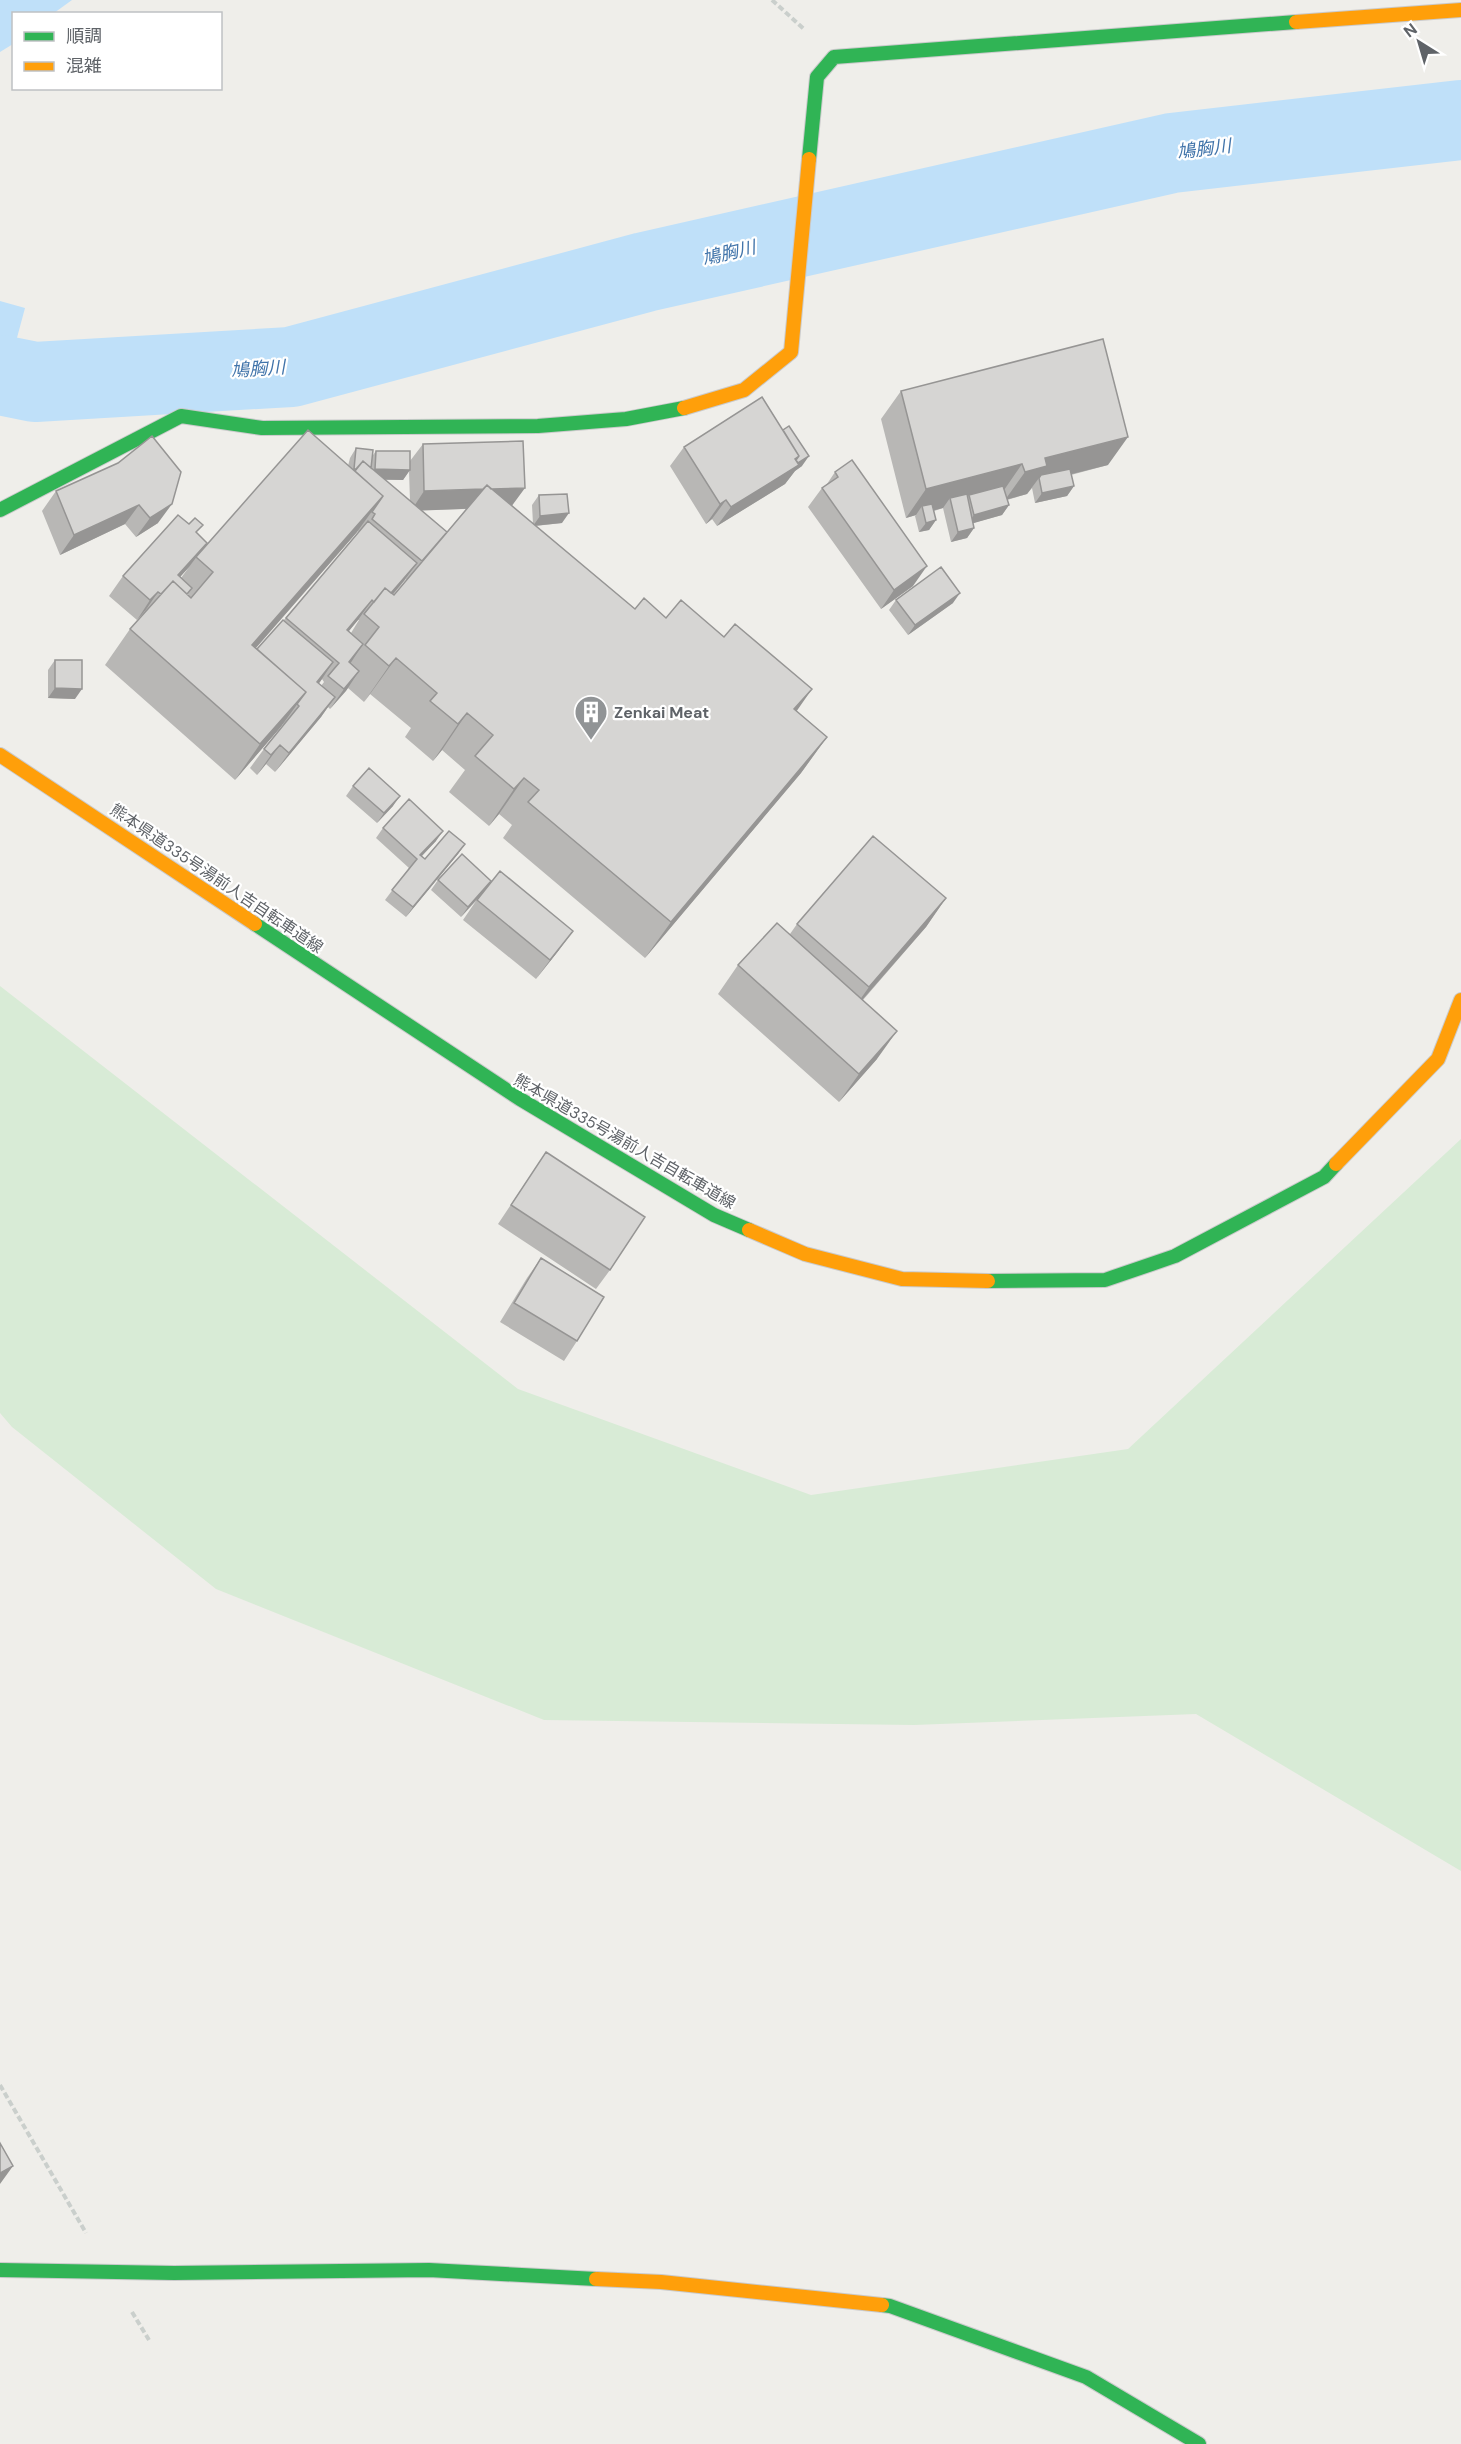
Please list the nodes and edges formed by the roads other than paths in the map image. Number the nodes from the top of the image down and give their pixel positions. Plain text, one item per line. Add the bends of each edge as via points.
1 (1461, 10) edge
2 (0, 510) edge
3 (0, 755) edge
4 (1461, 1000) edge
5 (0, 2271) edge
6 (1199, 2444) edge

1 - 2 street via 834,57 817,77 791,352 744,390 699,405 626,419 538,426 262,428 182,416
3 - 4 street, 熊本県道335号湯前人吉自転車道線 via 520,1100 714,1215 805,1254 903,1278 1105,1280 1175,1256 1324,1177 1438,1059
5 - 6 street via 429,2270 661,2282 890,2306 1086,2377

